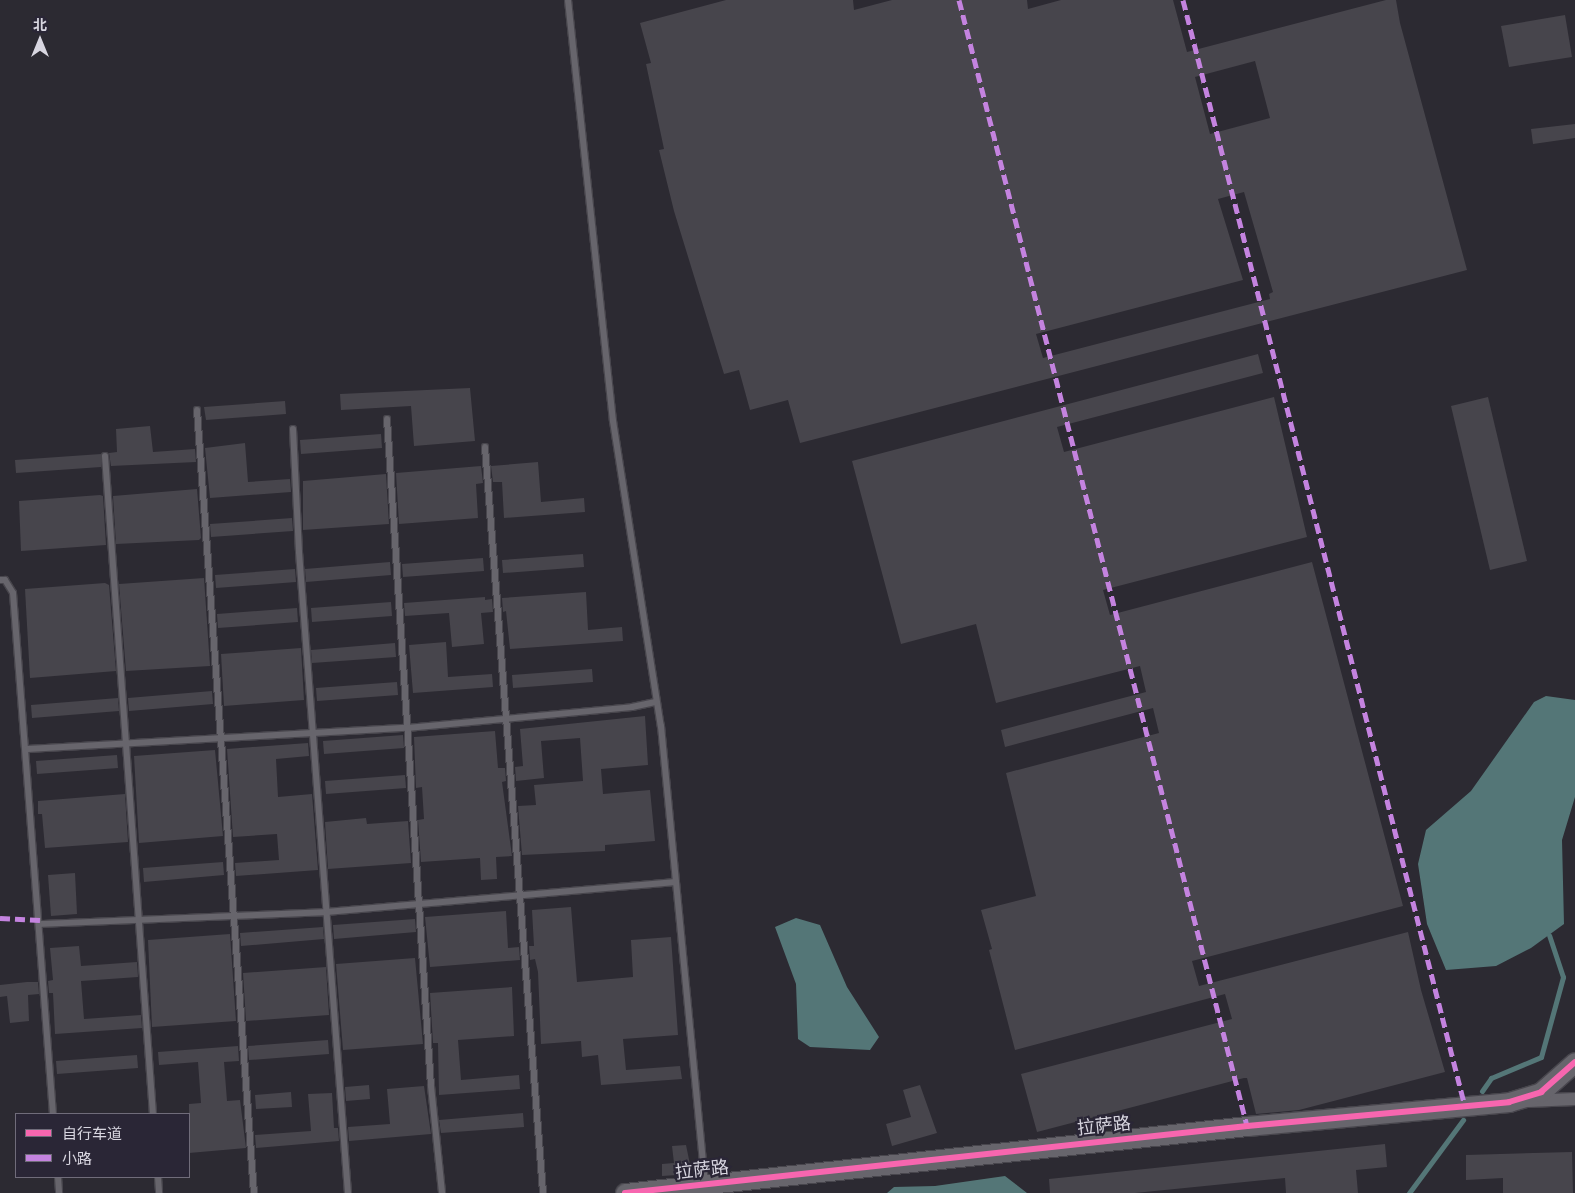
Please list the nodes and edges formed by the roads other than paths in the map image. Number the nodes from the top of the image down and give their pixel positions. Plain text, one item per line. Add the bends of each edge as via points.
1 (568, 0) edge
2 (197, 410) dead end
3 (387, 419) dead end
4 (293, 429) dead end
5 (485, 447) dead end
6 (106, 456) dead end
7 (0, 580) edge
8 (656, 702) junction
9 (506, 718) junction
10 (407, 728) junction
11 (313, 733) junction
12 (221, 740) junction
13 (125, 743) junction
14 (26, 749) junction
15 (676, 882) junction
16 (520, 896) junction
17 (419, 904) junction
18 (326, 912) junction
19 (232, 916) junction
20 (137, 919) junction
21 (40, 924) junction
22 (1575, 1062) edge
23 (1575, 1099) edge
24 (1509, 1102) junction
25 (53, 1113) edge
26 (153, 1113) edge
27 (58, 1178) edge
28 (158, 1178) edge
29 (705, 1185) junction
30 (59, 1193) edge
31 (159, 1193) edge
32 (254, 1193) edge
33 (348, 1193) edge
34 (442, 1193) edge
35 (543, 1193) edge
36 (625, 1193) edge

1 - 8 lane via 613,421
2 - 12 lane
3 - 10 lane
4 - 11 lane
5 - 9 lane
6 - 13 lane
7 - 14 lane via 5,580 13,593
8 - 9 lane
8 - 15 lane
9 - 10 lane
9 - 16 lane
10 - 11 lane
10 - 17 lane
11 - 12 lane
11 - 18 lane
12 - 13 lane
12 - 19 lane
13 - 14 lane
13 - 20 lane
14 - 21 lane
15 - 16 lane
15 - 29 lane
16 - 17 lane
16 - 35 lane
17 - 18 lane
17 - 34 lane
18 - 19 lane
18 - 33 lane
19 - 20 lane
19 - 32 lane
20 - 21 lane
20 - 26 lane
21 - 25 lane
22 - 24 street, 拉萨路 via 1541,1092
23 - 24 street, 拉萨路
24 - 29 street, 拉萨路 via 1247,1126
27 - 30 lane
28 - 31 lane
29 - 36 street, 拉萨路

